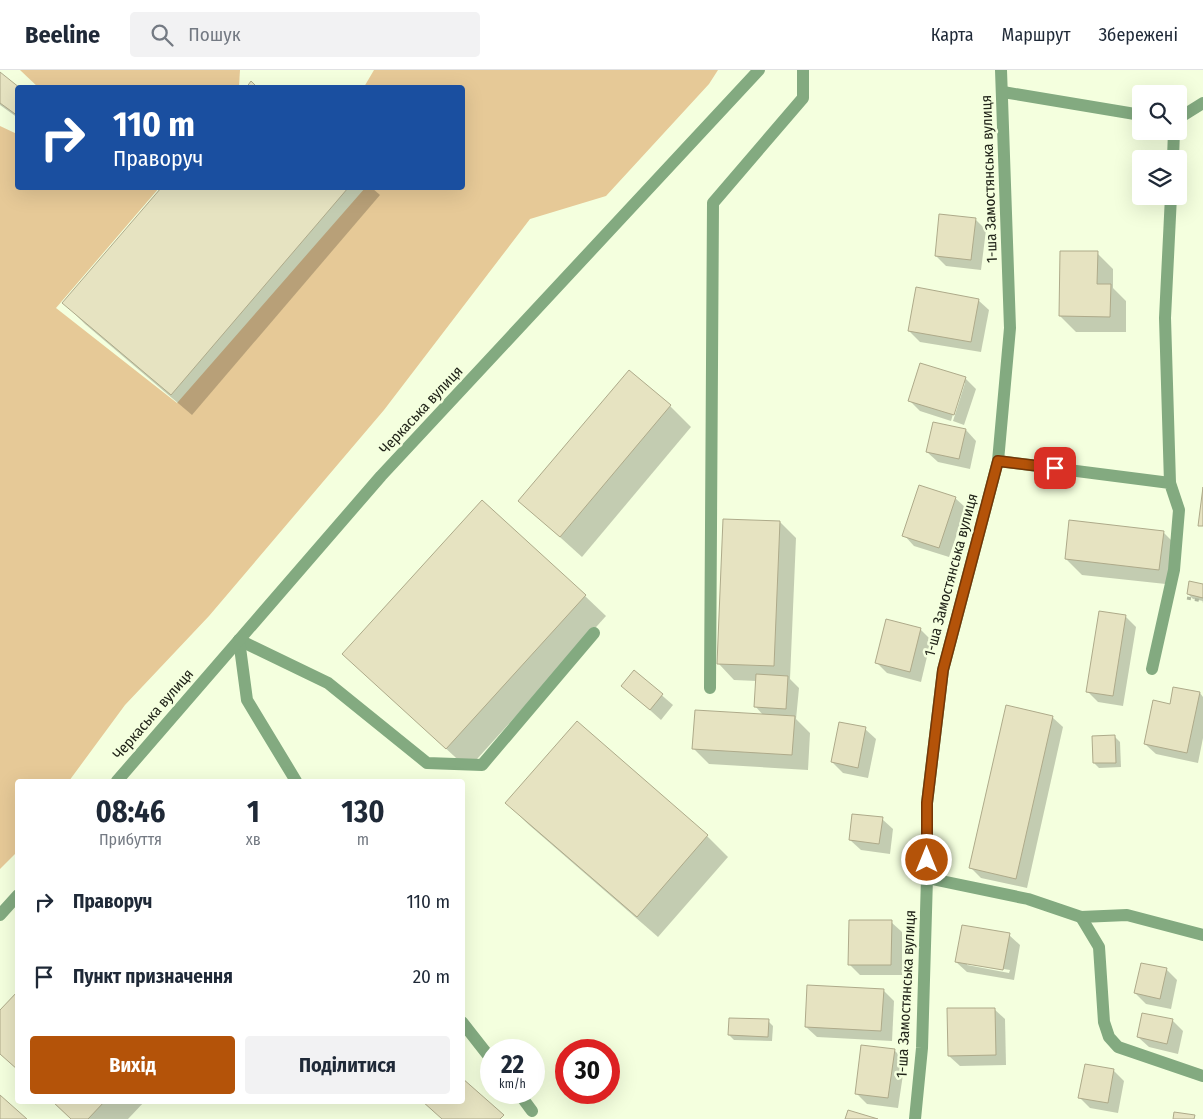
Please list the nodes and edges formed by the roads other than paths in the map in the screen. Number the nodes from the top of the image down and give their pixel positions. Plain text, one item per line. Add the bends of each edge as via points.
1 (759, 70) edge
2 (803, 70) edge
3 (1001, 70) edge
4 (1003, 92) junction
5 (1203, 103) edge
6 (1187, 113) edge
7 (1132, 114) edge
8 (1171, 205) edge
9 (998, 461) junction
10 (1170, 483) junction
11 (594, 633) dead end
12 (239, 640) junction
13 (1152, 669) dead end
14 (710, 688) dead end
15 (118, 779) edge
16 (295, 779) edge
17 (927, 878) junction
18 (15, 898) edge
19 (0, 915) edge
20 (1081, 917) junction
21 (1203, 935) edge
22 (465, 1026) edge
23 (480, 1045) edge
24 (1203, 1076) edge
25 (527, 1104) edge
26 (532, 1110) dead end
27 (914, 1119) edge

1 - 12 street, Черкаська вулиця via 381,476
2 - 14 street via 803,98 713,204
3 - 4 street, 1-ша Замостянська вулиця
4 - 7 street
4 - 9 street, 1-ша Замостянська вулиця via 1010,328
5 - 6 street
8 - 10 street via 1165,318
9 - 10 street
9 - 17 street, 1-ша Замостянська вулиця via 943,670 927,803
10 - 13 street via 1179,510 1174,570
11 - 12 street via 482,765 427,763 328,683
12 - 15 street, Черкаська вулиця
12 - 16 street via 248,700
17 - 20 street via 1028,899
17 - 27 street, 1-ша Замостянська вулиця via 922,1048
18 - 19 street
20 - 21 street via 1127,916
20 - 24 street via 1099,947 1104,1022 1109,1037 1118,1047
22 - 23 street
25 - 26 street

